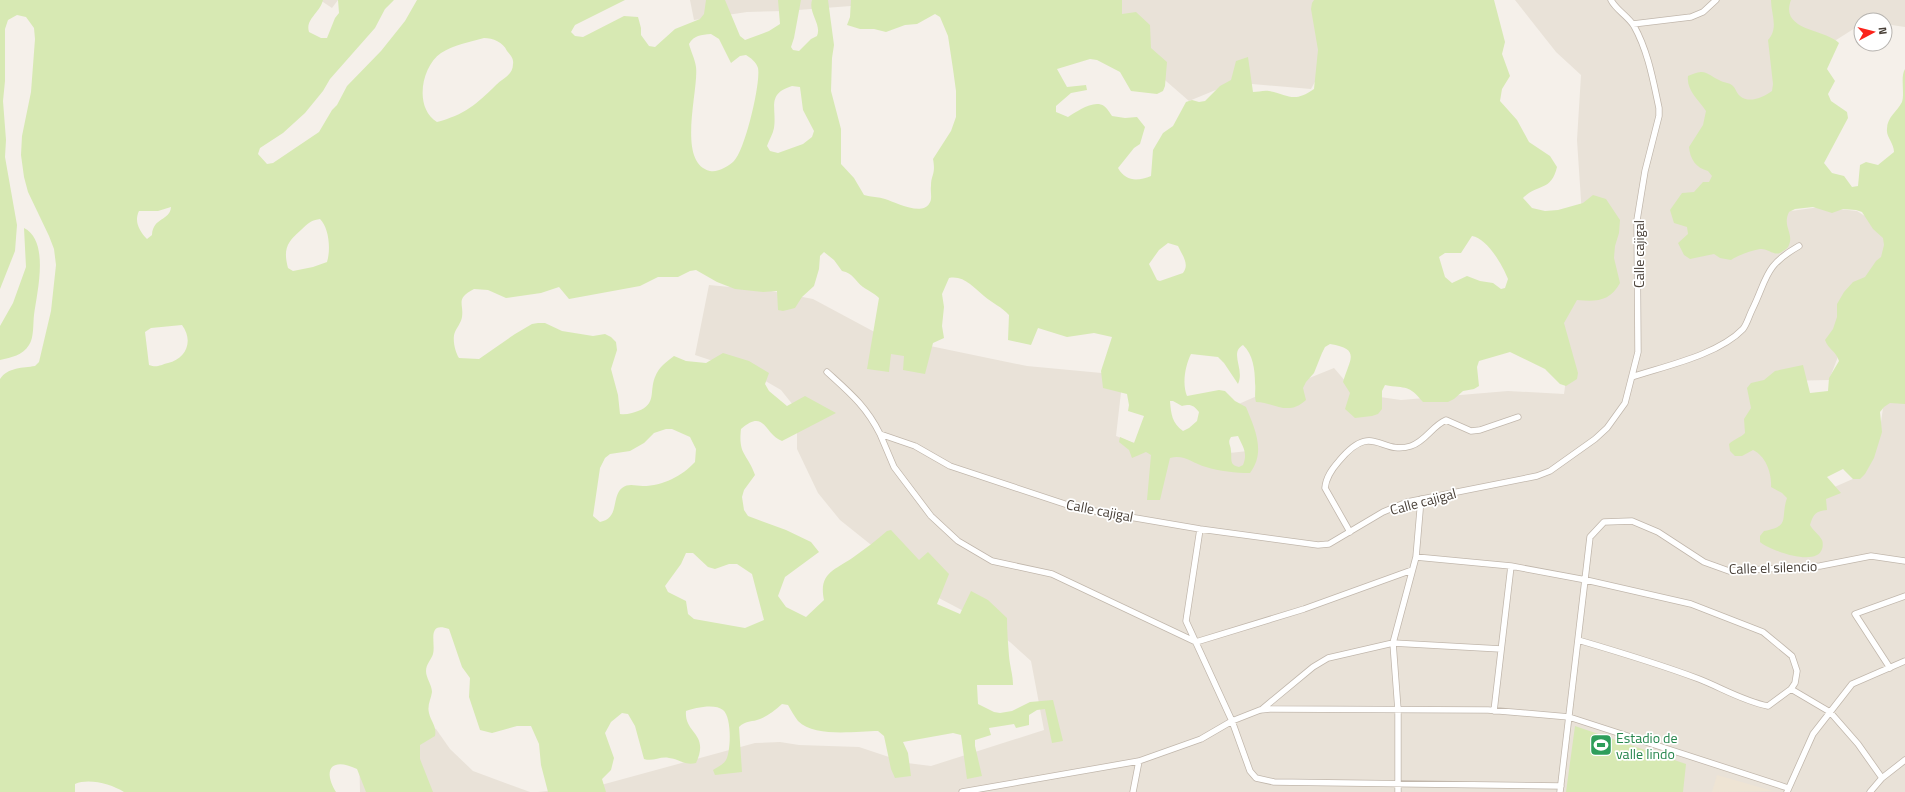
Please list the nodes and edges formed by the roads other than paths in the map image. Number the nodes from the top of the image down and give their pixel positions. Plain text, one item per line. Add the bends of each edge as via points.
1 (1611, 0) edge
2 (1716, 0) edge
3 (1633, 24) junction
4 (1799, 246) dead end
5 (827, 372) dead end
6 (1632, 377) junction
7 (1518, 417) dead end
8 (880, 434) junction
9 (1421, 499) junction
10 (1200, 528) junction
11 (1350, 532) junction
12 (1416, 557) junction
13 (1905, 561) edge
14 (1511, 566) junction
15 (1412, 570) junction
16 (1586, 580) junction
17 (1905, 596) edge
18 (1578, 640) junction
19 (1196, 642) junction
20 (1393, 643) junction
21 (1501, 649) junction
22 (1905, 661) edge
23 (1890, 668) junction
24 (1791, 689) junction
25 (1260, 710) junction
26 (1398, 710) junction
27 (1494, 710) junction
28 (1830, 712) junction
29 (1569, 717) junction
30 (1232, 721) junction
31 (1905, 760) edge
32 (1139, 761) junction
33 (1882, 778) junction
34 (1398, 784) junction
35 (1560, 789) edge
36 (1787, 790) edge
37 (962, 792) edge
38 (1133, 792) edge
39 (1398, 792) edge
40 (1870, 792) edge

1 - 3 street, Calle cajigal
2 - 3 street via 1703,12 1691,16
3 - 6 street, Calle cajigal via 1648,60 1659,116 1645,171 1637,220 1638,352
4 - 6 street via 1779,258 1766,274 1743,328 1713,349
5 - 8 street via 862,403
6 - 9 street, Calle cajigal via 1625,403 1608,428 1550,471 1537,476
7 - 11 street via 1480,430 1471,430 1446,420 1411,446 1396,447 1371,440 1354,445 1331,471 1325,488
8 - 10 street, Calle cajigal via 915,446 950,466 1078,508
8 - 19 street via 894,467 931,516 958,541 992,561 1052,574
9 - 11 street, Calle cajigal via 1383,512
9 - 12 street
10 - 11 street, Calle cajigal via 1318,545 1329,544
10 - 19 street via 1186,622
12 - 14 street
12 - 15 street
13 - 16 street, Calle el silencio via 1871,556 1820,566 1729,571 1704,562 1658,532 1632,521 1604,522 1590,537
14 - 16 street
14 - 21 street
15 - 19 street via 1304,609
15 - 20 street
16 - 18 street
16 - 24 street via 1691,604 1763,632 1792,656 1797,671 1796,683
17 - 23 street via 1855,614
18 - 24 street via 1647,660 1750,702 1768,706
18 - 29 street
19 - 30 street
20 - 21 street
20 - 25 street via 1328,658
20 - 26 street
21 - 27 street
22 - 23 street
23 - 28 street via 1852,684
24 - 28 street
25 - 26 street
25 - 30 street
26 - 27 street
26 - 34 street
27 - 29 street
28 - 33 street via 1858,744
28 - 36 street via 1813,734
29 - 35 street
29 - 36 street
30 - 32 street via 1201,739
30 - 34 street via 1250,771 1256,778 1274,782
31 - 33 street
32 - 37 street
32 - 38 street
33 - 40 street
34 - 35 street
34 - 39 street

